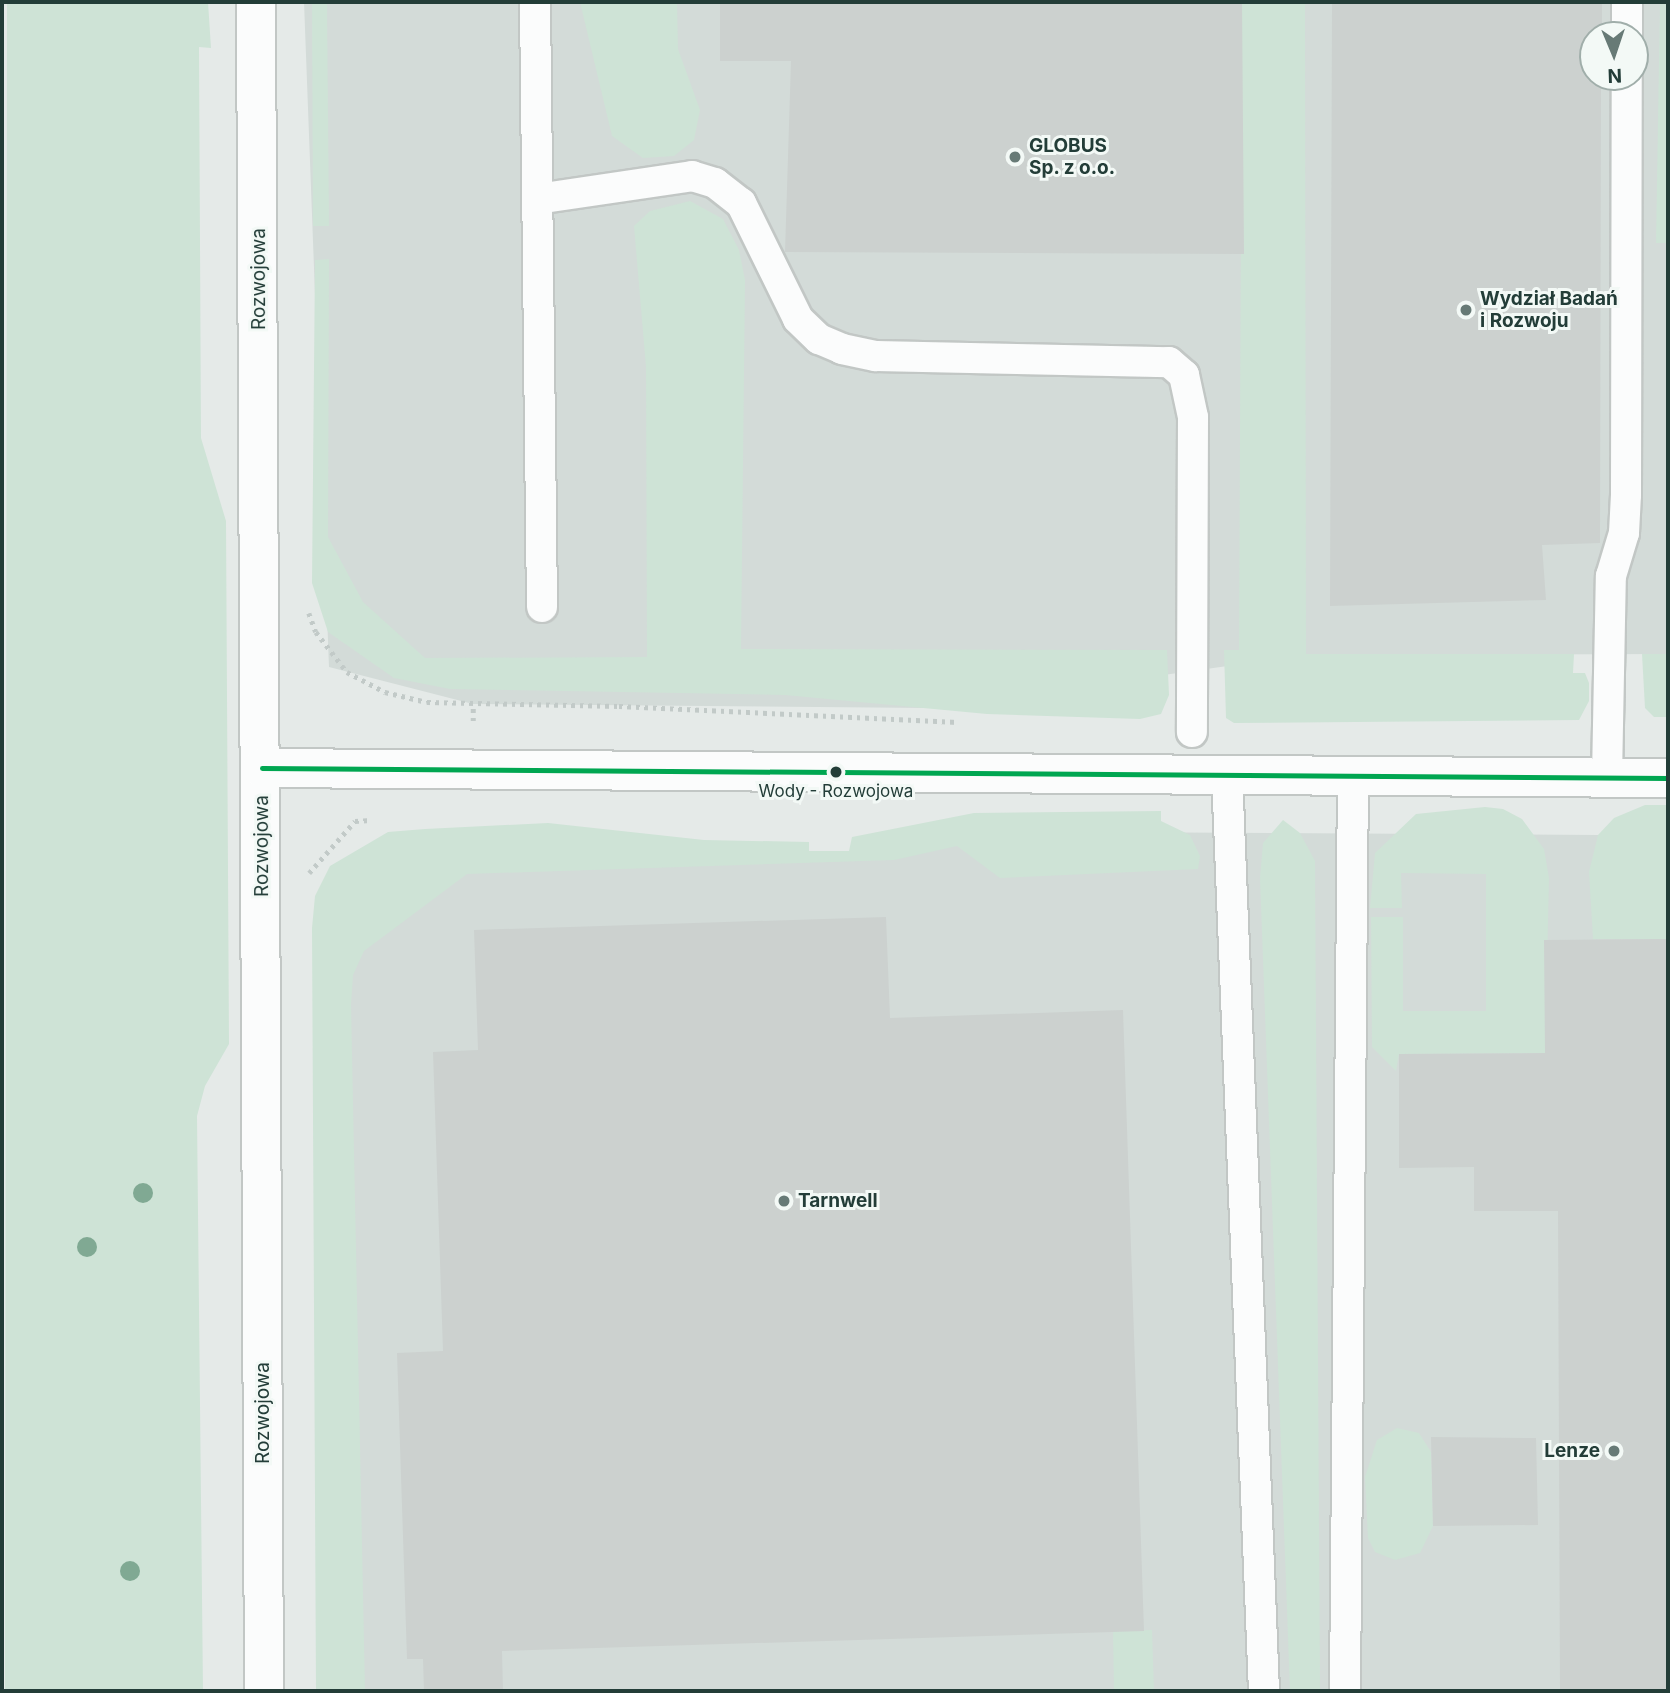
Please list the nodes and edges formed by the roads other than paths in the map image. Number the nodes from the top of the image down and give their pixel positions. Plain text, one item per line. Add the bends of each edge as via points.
1 (256, 2) edge
2 (534, 2) edge
3 (1627, 2) edge
4 (1627, 21) edge
5 (1627, 91) edge
6 (537, 199) junction
7 (542, 607) dead end
8 (1192, 732) dead end
9 (262, 768) junction
10 (1227, 774) junction
11 (1353, 775) junction
12 (1607, 777) junction
13 (1668, 778) edge
14 (264, 1691) edge
15 (1264, 1691) edge
16 (1345, 1691) edge

1 - 9 street, Rozwojowa
2 - 6 lane
3 - 4 lane
5 - 12 lane via 1626,495 1624,533 1611,576
6 - 7 lane
6 - 8 lane via 692,176 715,183 741,203 798,318 819,338 842,349 876,356 1169,362 1184,375 1193,417
9 - 10 street
9 - 14 street, Rozwojowa
10 - 11 street
10 - 15 lane
11 - 12 street
11 - 16 lane
12 - 13 street

